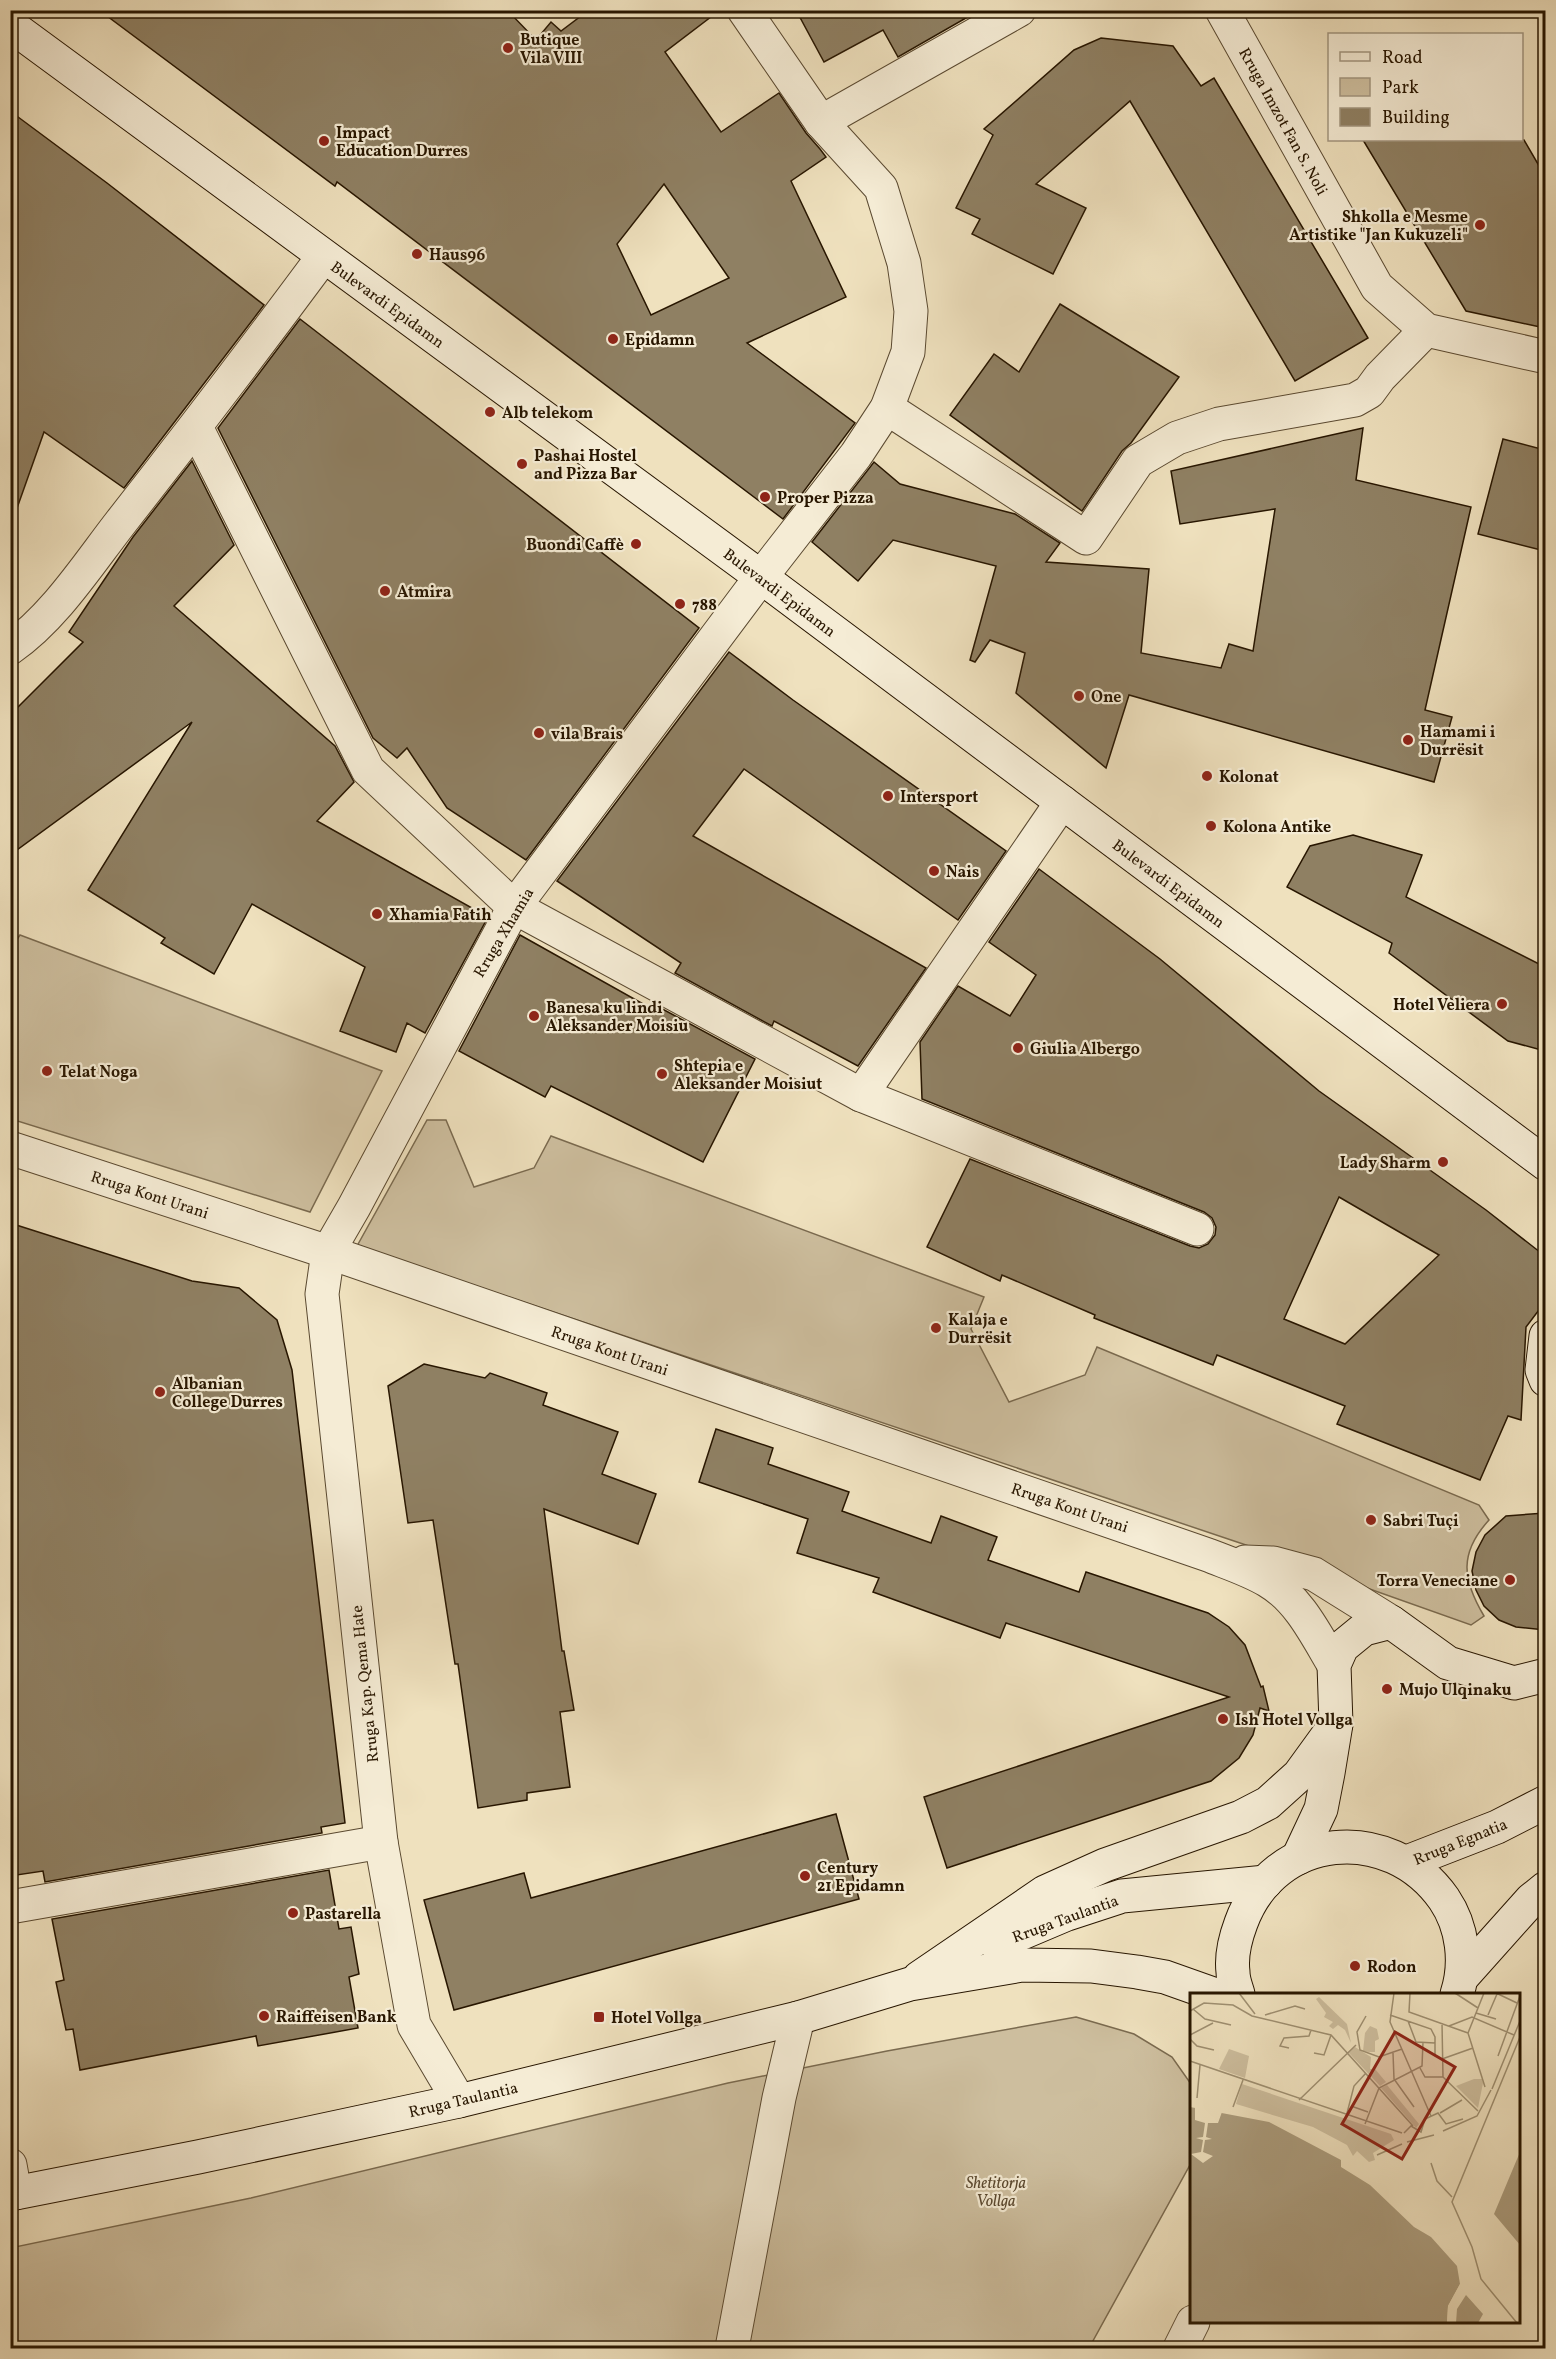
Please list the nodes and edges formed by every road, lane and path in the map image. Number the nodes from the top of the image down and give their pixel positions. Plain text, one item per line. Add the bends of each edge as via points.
1 (744, 10) edge
2 (1019, 10) edge
3 (1222, 10) edge
4 (10, 25) edge
5 (821, 122) junction
6 (323, 257) junction
7 (1425, 330) junction
8 (1545, 357) edge
9 (887, 408) junction
10 (196, 427) junction
11 (761, 577) junction
12 (10, 648) edge
13 (1062, 802) junction
14 (514, 907) junction
15 (861, 1095) junction
16 (10, 1148) edge
17 (1545, 1164) edge
18 (1197, 1229) dead end
19 (328, 1252) junction
20 (1545, 1336) edge
21 (1545, 1380) edge
22 (1208, 1555) junction
23 (1390, 1622) junction
24 (1334, 1665) junction
25 (1545, 1675) edge
26 (1336, 1724) junction
27 (1545, 1802) edge
28 (381, 1842) junction
29 (1298, 1858) junction
30 (1407, 1862) junction
31 (1266, 1882) junction
32 (1545, 1888) edge
33 (10, 1907) edge
34 (910, 1984) junction
35 (1460, 1985) edge
36 (1208, 1993) edge
37 (1238, 1993) edge
38 (798, 2018) junction
39 (459, 2101) junction
40 (12, 2184) edge
41 (1193, 2323) edge
42 (732, 2349) edge
43 (1180, 2349) edge

1 - 5 street, Rruga Xhamia
2 - 5 street
3 - 7 street, Rruga Imzot Fan S. Noli via 1377,287
4 - 6 street, Bulevardi Epidamn
5 - 9 street, Rruga Xhamia via 881,188 904,262 910,311 908,352
6 - 10 street
6 - 11 street, Bulevardi Epidamn
7 - 8 street, Rruga Imzot Fan S. Noli
7 - 9 street via 1369,392 1355,400 1219,424 1177,438 1138,461 1086,538
9 - 11 street, Rruga Xhamia via 856,455
10 - 12 street via 69,588 29,635
10 - 14 street via 368,770
11 - 13 street, Bulevardi Epidamn
11 - 14 street, Rruga Xhamia
13 - 15 street
13 - 17 street, Bulevardi Epidamn
14 - 15 street
14 - 19 street, Rruga Xhamia
15 - 18 street
16 - 19 street, Rruga Kont Urani
19 - 22 street, Rruga Kont Urani
19 - 28 street, Rruga Kap. Qema Hate via 322,1294
20 - 21 street
22 - 23 street, Rruga Kont Urani via 1273,1563 1314,1574
22 - 24 street, Rruga Kont Urani via 1268,1580 1286,1594
23 - 24 street via 1364,1629 1342,1647
23 - 25 street, Rruga Kont Urani via 1448,1663 1514,1683
24 - 26 street, Rruga Kont Urani
26 - 29 street, Rruga Kont Urani via 1321,1809
26 - 34 street via 1299,1775 1268,1803 1046,1892
27 - 30 street, Rruga Egnatia via 1497,1827
28 - 33 street
28 - 39 street, Rruga Kap. Qema Hate via 414,2025
29 - 30 street via 1353,1846 1381,1851
29 - 31 street
30 - 35 street via 1432,1883 1452,1911 1462,1942
31 - 34 street, Rruga Taulantia via 1122,1896 1014,1935
31 - 37 street via 1246,1908 1235,1939 1233,1972
32 - 35 street
34 - 36 street, Rruga Taulantia via 1022,1965 1091,1966 1164,1977
34 - 38 street, Rruga Taulantia
38 - 39 street, Rruga Taulantia
38 - 42 street
39 - 40 street, Rruga Taulantia via 198,2157
41 - 43 street

